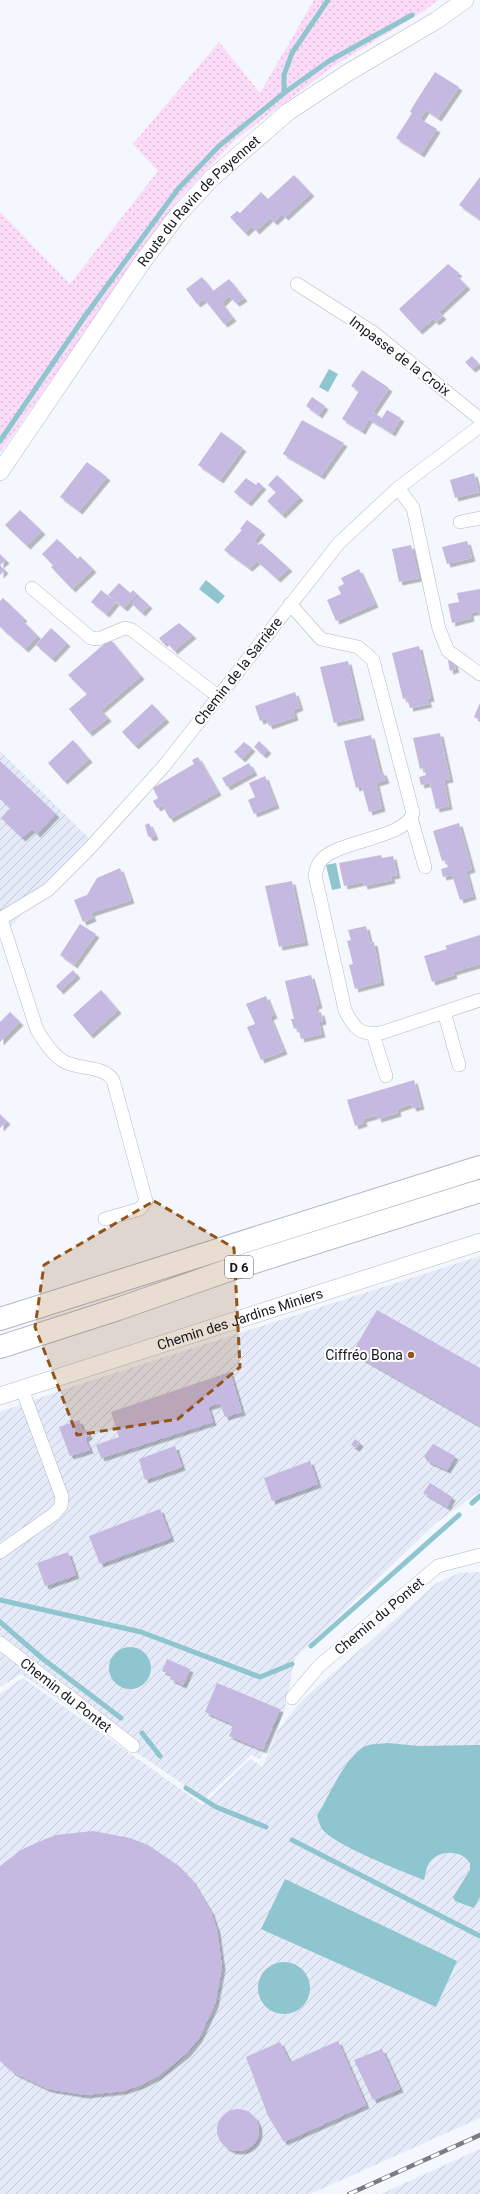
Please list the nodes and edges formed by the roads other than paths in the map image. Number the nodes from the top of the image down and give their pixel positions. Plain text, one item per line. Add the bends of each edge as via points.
1 (465, 0) edge
2 (297, 284) dead end
3 (480, 419) edge
4 (480, 426) edge
5 (0, 472) edge
6 (398, 488) junction
7 (480, 518) edge
8 (460, 522) dead end
9 (32, 588) dead end
10 (290, 604) junction
11 (480, 674) edge
12 (219, 697) junction
13 (411, 818) junction
14 (425, 867) dead end
15 (0, 919) edge
16 (480, 1000) edge
17 (444, 1012) junction
18 (373, 1034) junction
19 (459, 1065) dead end
20 (386, 1076) dead end
21 (480, 1167) edge
22 (480, 1190) edge
23 (104, 1219) dead end
24 (480, 1242) edge
25 (230, 1270) junction
26 (0, 1319) edge
27 (0, 1347) edge
28 (0, 1359) edge
29 (22, 1389) junction
30 (0, 1396) edge
31 (0, 1552) edge
32 (480, 1555) edge
33 (0, 1643) edge
34 (292, 1698) dead end
35 (133, 1746) dead end

1 - 5 street, Route du Ravin de Payennet via 288,112 211,179 176,217 141,264
2 - 3 street, Impasse de la Croix via 374,333
4 - 6 street, Chemin de la Sarrière
6 - 10 street, Chemin de la Sarrière via 338,544
6 - 11 street via 413,508 439,629 448,651
7 - 8 street
9 - 12 street via 91,638 98,639 125,628 132,630
10 - 12 street, Chemin de la Sarrière
10 - 13 street via 321,639 358,646 374,660 412,813
12 - 15 street, Chemin de la Sarrière via 164,766 68,871 48,890
13 - 14 street
13 - 18 street via 384,834 332,852 319,862 315,875 345,1010 352,1025
15 - 23 street via 41,1038 55,1055 64,1061 104,1071 113,1080 146,1201 140,1209
16 - 17 street
17 - 18 street
17 - 19 street
18 - 20 street
21 - 26 highway, D 6
22 - 25 highway, D 6
24 - 29 street, Chemin des Jardins Miniers
25 - 27 highway, D 6 via 118,1310
25 - 28 highway via 89,1331
29 - 30 street, Chemin des Jardins Miniers
29 - 31 street via 62,1497 61,1506 54,1514
32 - 34 street, Chemin du Pontet via 438,1566 319,1666
33 - 35 street, Chemin du Pontet

